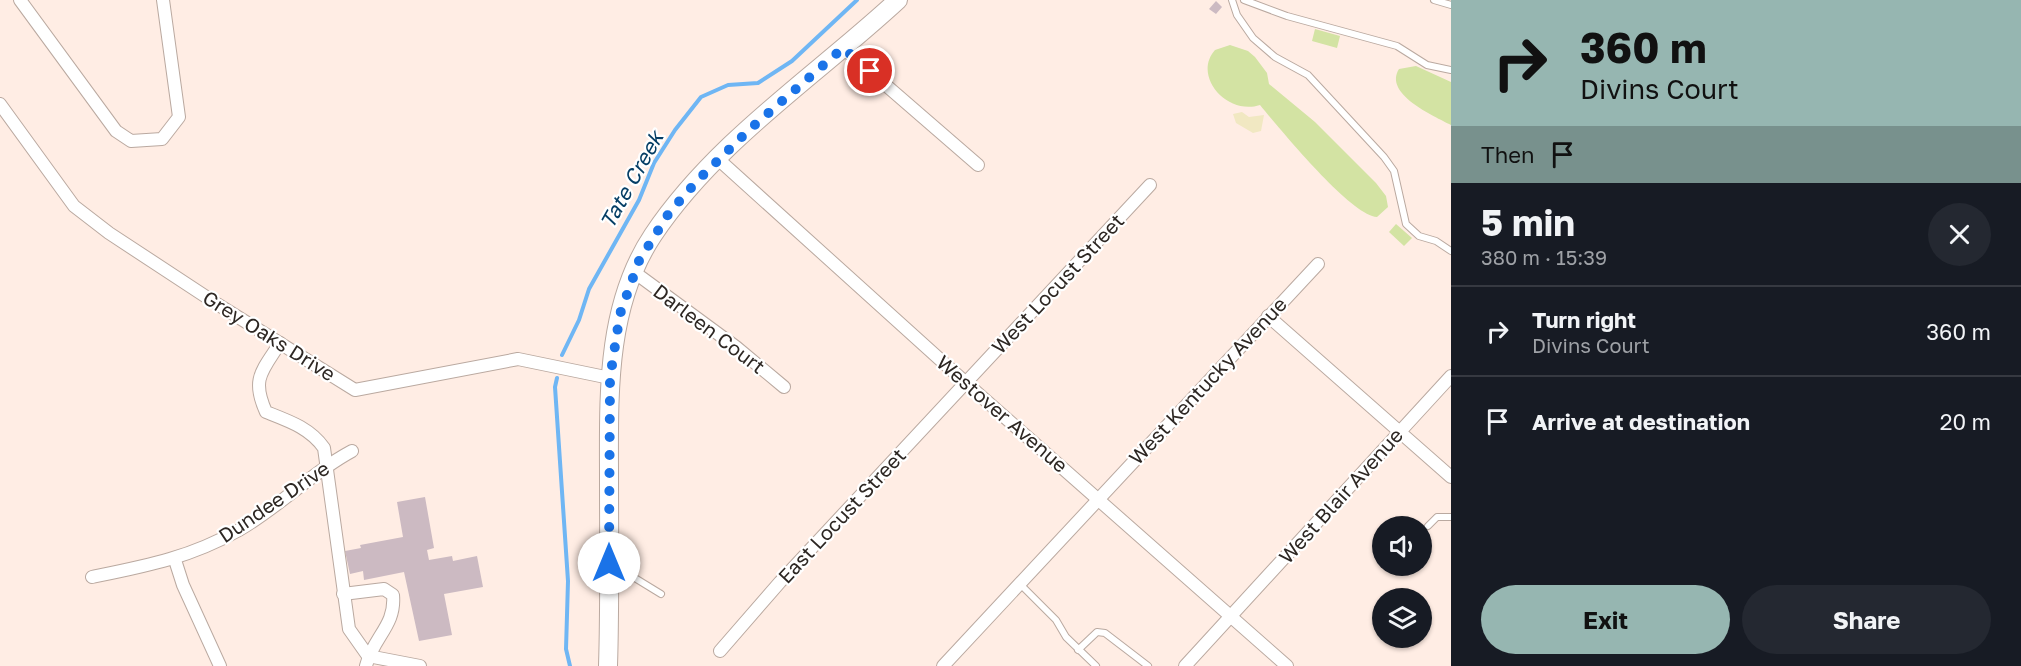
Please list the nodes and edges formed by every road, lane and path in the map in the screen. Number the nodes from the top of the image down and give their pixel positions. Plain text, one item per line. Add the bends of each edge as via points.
1 (20, 0) edge
2 (163, 0) edge
3 (898, 0) edge
4 (1232, 0) edge
5 (1244, 0) edge
6 (1434, 0) edge
7 (1451, 5) edge
8 (843, 48) junction
9 (1451, 70) edge
10 (0, 104) edge
11 (718, 159) junction
12 (978, 165) dead end
13 (1150, 185) dead end
14 (1451, 251) edge
15 (1318, 264) dead end
16 (634, 273) junction
17 (1268, 316) junction
18 (280, 343) junction
19 (1451, 376) edge
20 (610, 378) junction
21 (966, 383) junction
22 (784, 387) dead end
23 (1400, 431) junction
24 (352, 451) dead end
25 (327, 465) junction
26 (1451, 477) edge
27 (1100, 499) junction
28 (1451, 517) edge
29 (1432, 522) edge
30 (175, 560) junction
31 (609, 563) junction
32 (92, 577) dead end
33 (1020, 584) junction
34 (343, 594) junction
35 (661, 594) dead end
36 (1231, 616) junction
37 (1078, 650) junction
38 (720, 651) dead end
39 (367, 661) edge
40 (220, 666) edge
41 (420, 666) edge
42 (608, 666) edge
43 (944, 666) edge
44 (1096, 666) edge
45 (1148, 666) edge
46 (1185, 666) edge
47 (1287, 666) edge

1 - 2 street via 116,131 131,141 162,139 179,117
3 - 8 main road
4 - 14 lane via 1253,38 1275,57 1308,75 1384,157 1394,171 1403,218 1411,231
5 - 9 lane via 1397,46 1427,64
6 - 7 lane
8 - 11 main road
8 - 12 street
10 - 18 street, Grey Oaks Drive via 74,206 109,233
11 - 16 main road via 669,213
11 - 21 street, Westover Avenue
13 - 21 street, West Locust Street
15 - 17 street, West Kentucky Avenue
16 - 20 main road via 620,314
16 - 22 street, Darleen Court
17 - 23 street
17 - 27 street, West Kentucky Avenue
18 - 20 street, Grey Oaks Drive via 355,390 518,358
18 - 25 street via 257,378 259,396 266,412 316,436 324,448
19 - 23 street, West Blair Avenue
20 - 31 main road
21 - 27 street, Westover Avenue
21 - 38 street, East Locust Street
23 - 26 street
23 - 36 street, West Blair Avenue
24 - 25 street, Dundee Drive
25 - 30 street, Dundee Drive via 241,529
25 - 34 street
27 - 33 street, West Kentucky Avenue
27 - 36 street, Westover Avenue
28 - 29 lane via 1437,517
30 - 32 street, Dundee Drive
30 - 40 street
31 - 35 lane
31 - 42 main road
33 - 37 lane via 1056,620
33 - 43 street, West Kentucky Avenue
34 - 39 street via 349,629
34 - 39 street via 384,589 393,595 394,611
36 - 46 street, West Blair Avenue
36 - 47 street, Westover Avenue
37 - 44 lane
37 - 45 lane via 1097,632 1105,633
39 - 41 street

